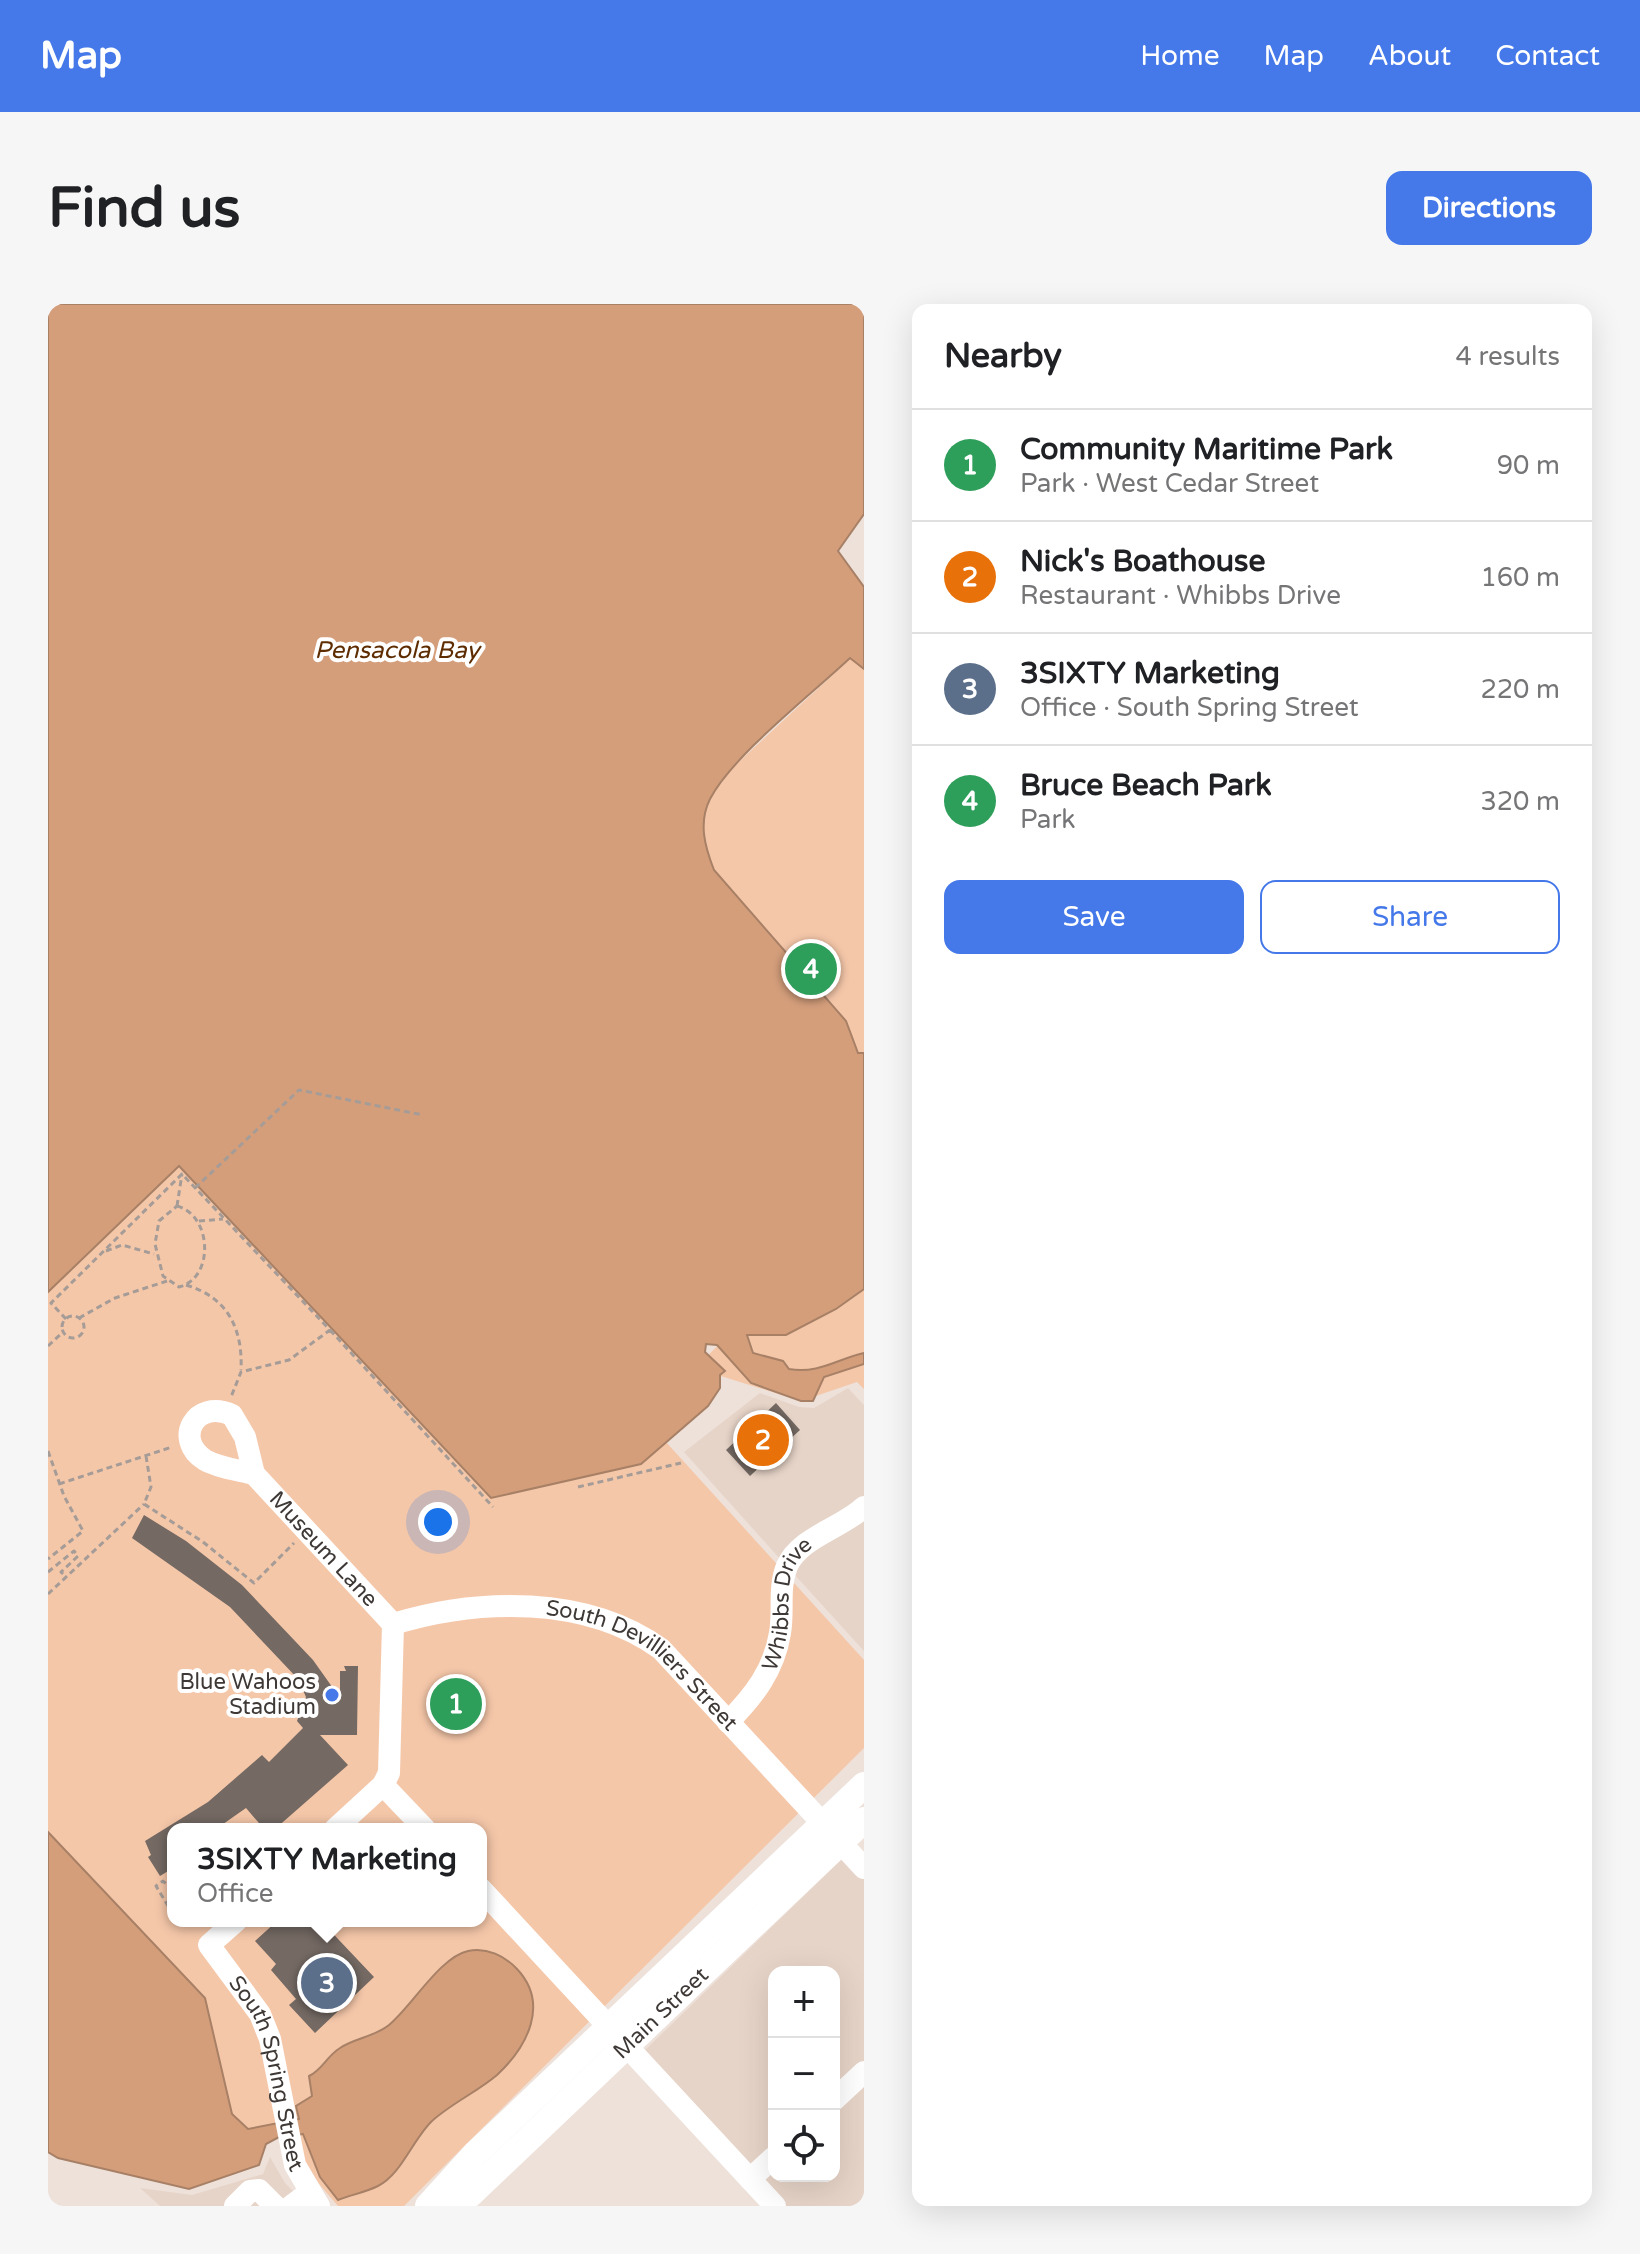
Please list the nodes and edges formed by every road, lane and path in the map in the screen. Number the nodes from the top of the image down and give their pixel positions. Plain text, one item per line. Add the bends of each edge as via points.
1 (423, 1115) dead end
2 (182, 1174) junction
3 (195, 1188) junction
4 (177, 1206) junction
5 (225, 1219) junction
6 (199, 1221) junction
7 (102, 1253) junction
8 (156, 1253) junction
9 (167, 1281) junction
10 (186, 1285) junction
11 (50, 1305) edge
12 (79, 1318) junction
13 (66, 1319) junction
14 (330, 1330) junction
15 (64, 1332) junction
16 (48, 1346) edge
17 (241, 1372) junction
18 (223, 1394) dead end
19 (231, 1397) junction
20 (240, 1402) dead end
21 (174, 1437) dead end
22 (176, 1446) junction
23 (48, 1451) edge
24 (180, 1455) dead end
25 (146, 1456) junction
26 (681, 1463) dead end
27 (254, 1474) dead end
28 (59, 1484) junction
29 (578, 1487) dead end
30 (144, 1504) junction
31 (493, 1507) dead end
32 (864, 1507) edge
33 (294, 1543) dead end
34 (48, 1559) edge
35 (48, 1572) edge
36 (66, 1577) junction
37 (48, 1594) edge
38 (393, 1624) junction
39 (728, 1722) junction
40 (383, 1785) junction
41 (864, 1785) edge
42 (864, 1820) edge
43 (342, 1823) edge
44 (419, 1823) edge
45 (832, 1833) junction
46 (864, 1868) edge
47 (167, 1885) edge
48 (487, 1896) edge
49 (167, 1904) edge
50 (229, 1927) edge
51 (616, 2037) junction
52 (864, 2072) edge
53 (840, 2094) edge
54 (768, 2162) edge
55 (750, 2179) junction
56 (314, 2199) edge
57 (235, 2206) edge
58 (275, 2206) edge
59 (291, 2206) edge
60 (428, 2206) edge
61 (458, 2206) edge
62 (775, 2206) edge

1 - 3 path via 299,1090
2 - 3 path
2 - 4 path
2 - 7 path
3 - 5 path
4 - 6 path via 190,1210
4 - 8 path via 159,1221
5 - 6 path
5 - 14 path
6 - 10 path via 203,1263
7 - 8 path via 122,1245
7 - 11 path
8 - 9 path
9 - 10 path
9 - 12 path via 115,1298
10 - 17 path via 213,1296 230,1313 238,1333
11 - 13 path
12 - 13 path
12 - 15 path via 84,1324 81,1334 72,1338
13 - 15 path
14 - 17 path via 289,1360
14 - 31 path
15 - 16 path
17 - 19 path
18 - 19 path
19 - 20 path
21 - 22 path
22 - 24 path
22 - 25 path
23 - 28 path
25 - 28 path
25 - 30 path via 151,1487
26 - 29 path
27 - 38 street, Museum Lane
28 - 34 path via 83,1531
30 - 33 path via 254,1583
30 - 36 path
32 - 39 street, Whibbs Drive via 813,1539 788,1565 774,1656 753,1698
35 - 36 path via 74,1551 78,1556 61,1572
36 - 37 path
38 - 39 street, South Devilliers Street via 466,1607 591,1614 661,1649
38 - 40 street via 389,1773
39 - 45 street, South Devilliers Street
40 - 43 street
40 - 44 street
41 - 45 main road
42 - 45 main road, Main Street
45 - 46 street, South Devilliers Street
45 - 51 main road, Main Street
47 - 49 path via 163,1881 156,1886
48 - 51 street
50 - 56 street, South Spring Street via 209,1945 260,2014 270,2039 295,2165
51 - 55 street
51 - 60 main road via 475,2154
51 - 61 main road, Main Street
52 - 53 street
54 - 55 street
55 - 62 street
56 - 59 street
57 - 58 street via 250,2191 259,2190

